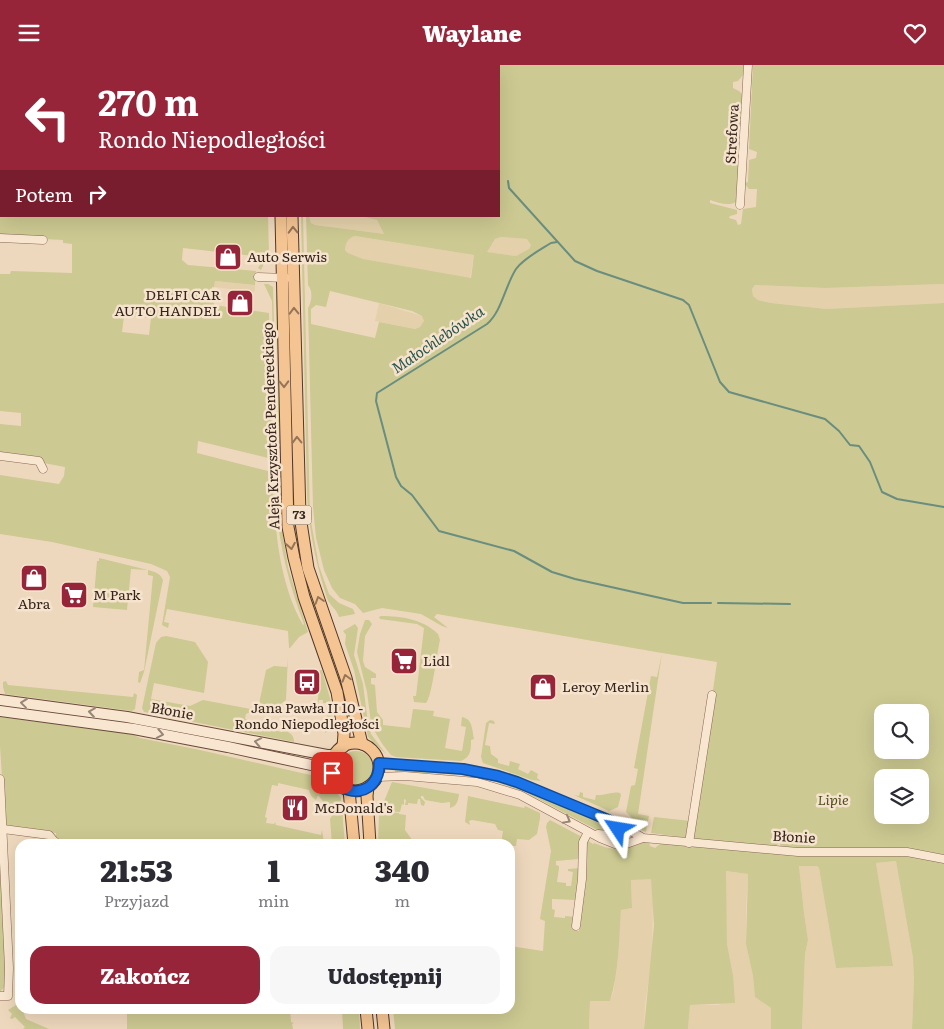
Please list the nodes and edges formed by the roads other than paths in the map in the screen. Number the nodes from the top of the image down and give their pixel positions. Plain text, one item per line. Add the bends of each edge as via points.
1 (748, 65) edge
2 (740, 205) dead end
3 (281, 217) edge
4 (292, 217) edge
5 (0, 239) edge
6 (43, 240) dead end
7 (258, 277) dead end
8 (288, 278) junction
9 (0, 456) edge
10 (43, 469) dead end
11 (712, 695) dead end
12 (0, 700) edge
13 (0, 711) edge
14 (362, 744) junction
15 (340, 750) junction
16 (379, 763) junction
17 (332, 773) junction
18 (378, 777) junction
19 (0, 779) edge
20 (368, 787) junction
21 (349, 790) junction
22 (618, 824) junction
23 (3, 829) junction
24 (588, 831) junction
25 (643, 837) junction
26 (52, 839) edge
27 (354, 839) edge
28 (370, 839) edge
29 (690, 843) junction
30 (944, 859) edge
31 (576, 926) dead end
32 (4, 996) edge
33 (366, 1014) edge
34 (382, 1014) edge
35 (368, 1029) edge
36 (384, 1029) edge

1 - 2 street, Strefowa
3 - 8 main road, Aleja Krzysztofa Pendereckiego / 73
8 -> 4 main road, Aleja Krzysztofa Pendereckiego / 73
5 - 6 street
7 - 8 street
14 -> 8 main road, Aleja Krzysztofa Pendereckiego / 73 via 346,678 308,567 303,538
8 -> 15 main road, Aleja Krzysztofa Pendereckiego / 73 via 288,527 304,598 337,692 344,734
9 - 10 street via 39,461
11 - 29 street
15 -> 12 main road, Błonie via 327,755 120,716
13 -> 17 main road, Błonie via 134,729 325,768
14 - 15 main road via 348,745
14 - 16 main road, 73
15 - 17 main road, 73 via 332,762
16 - 18 main road
16 - 22 street, Błonie via 463,769 498,776
17 - 21 main road via 338,784
18 - 20 main road
18 -> 24 street, Błonie via 439,778 487,785 520,795
19 - 23 street
20 - 21 main road via 361,791
20 - 28 main road
21 - 27 main road
22 - 24 street via 617,833 613,835
22 - 25 street, Błonie
23 - 26 street via 49,835
23 - 32 street via 8,938
24 - 25 street, Błonie via 619,844
24 - 31 street via 583,842
25 - 29 street, Błonie
29 - 30 street, Błonie via 798,852 907,852
33 - 35 main road
34 - 36 main road

